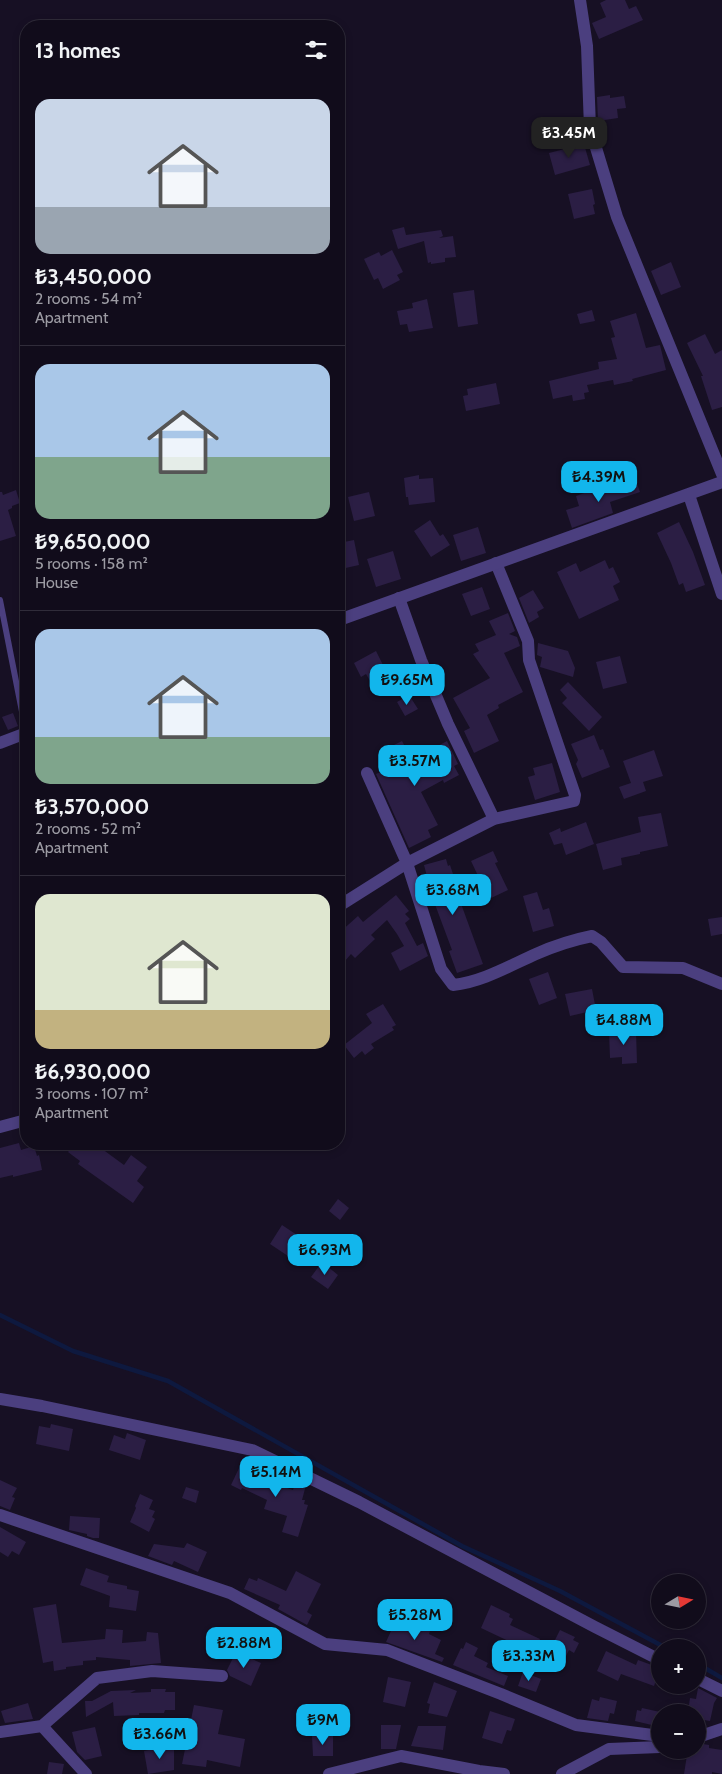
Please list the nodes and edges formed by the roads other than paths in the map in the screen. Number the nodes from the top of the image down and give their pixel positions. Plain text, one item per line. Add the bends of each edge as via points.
1 (580, 0) edge
2 (722, 474) edge
3 (722, 482) edge
4 (688, 494) junction
5 (496, 563) junction
6 (722, 594) edge
7 (399, 598) junction
8 (0, 600) edge
9 (345, 618) edge
10 (20, 702) edge
11 (20, 735) edge
12 (0, 743) edge
13 (367, 773) dead end
14 (494, 819) junction
15 (407, 863) junction
16 (345, 902) edge
17 (722, 984) edge
18 (20, 1122) edge
19 (0, 1127) edge
20 (0, 1399) edge
21 (0, 1515) edge
22 (651, 1656) edge
23 (222, 1676) dead end
24 (706, 1682) edge
25 (722, 1691) edge
26 (42, 1726) junction
27 (722, 1729) edge
28 (0, 1732) edge
29 (706, 1734) edge
30 (651, 1735) edge
31 (651, 1747) edge
32 (86, 1774) edge
33 (330, 1774) edge
34 (504, 1774) edge
35 (562, 1774) edge

1 - 2 street via 587,46 590,128 617,218
3 - 4 street
4 - 5 street
4 - 6 street
5 - 7 street
5 - 14 street via 528,641 530,660 576,795 574,801
7 - 9 street
7 - 14 street via 448,724
8 - 10 lane
11 - 12 street
13 - 15 street
14 - 15 street
15 - 16 street
15 - 17 street via 441,969 453,984 476,980 563,943 592,936 602,942 623,967 683,968
18 - 19 street
20 - 22 street via 252,1450 359,1502
21 - 30 street via 230,1594 326,1644 387,1650 576,1725
23 - 26 street via 152,1671 97,1678
24 - 25 street
26 - 28 street
26 - 32 street
27 - 29 street
31 - 35 street via 609,1749
33 - 34 street via 402,1756

